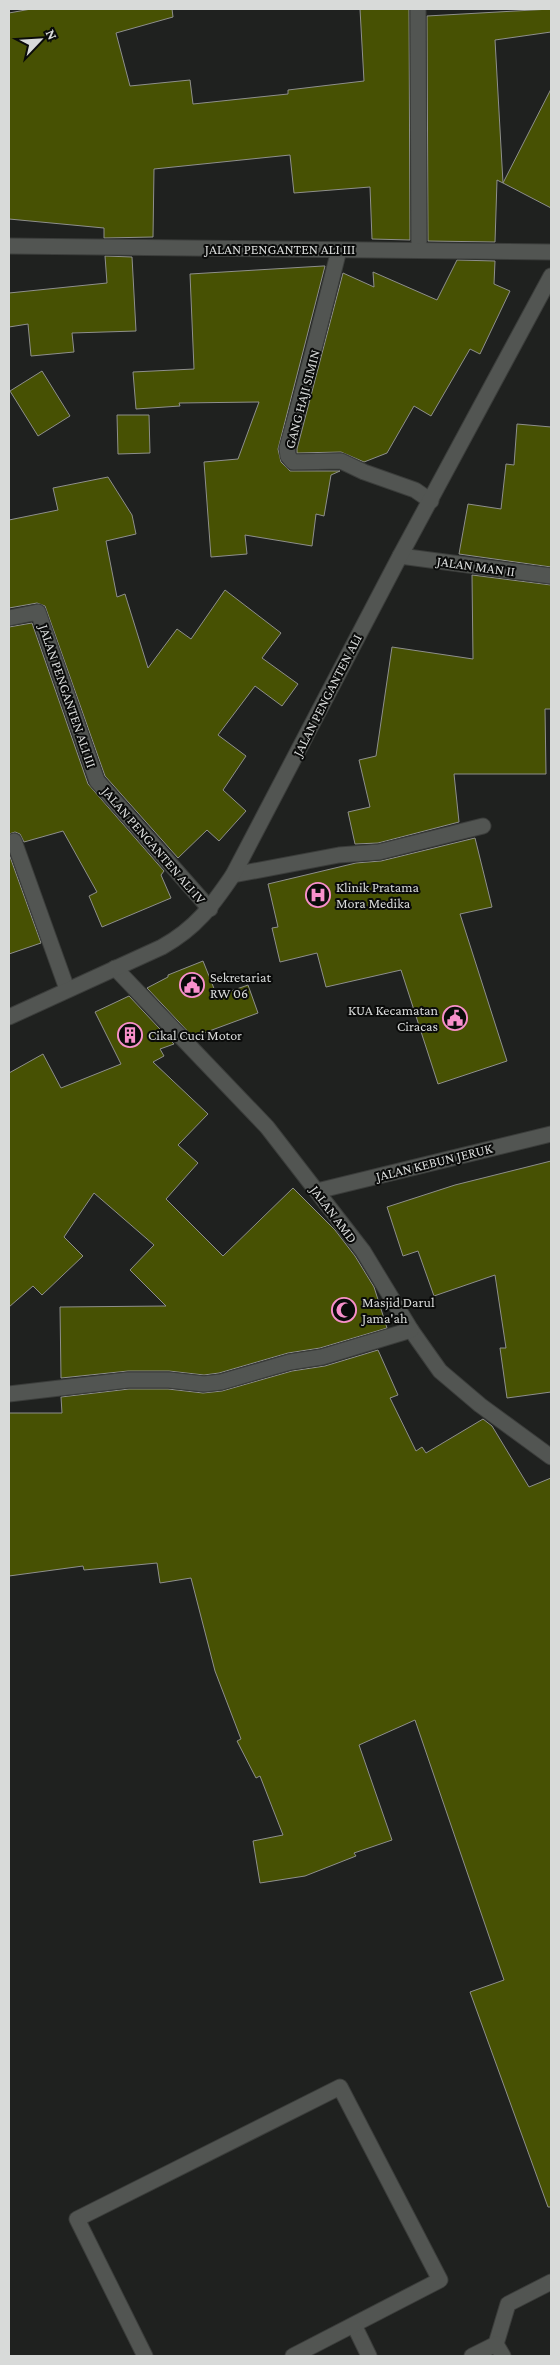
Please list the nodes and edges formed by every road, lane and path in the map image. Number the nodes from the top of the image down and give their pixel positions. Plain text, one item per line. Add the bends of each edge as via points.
1 (418, 9) edge
2 (9, 246) edge
3 (338, 250) junction
4 (418, 250) junction
5 (551, 252) edge
6 (551, 276) edge
7 (431, 500) junction
8 (400, 556) junction
9 (551, 576) edge
10 (9, 618) edge
11 (97, 781) joint
12 (483, 826) dead end
13 (14, 841) dead end
14 (234, 874) junction
15 (210, 909) junction
16 (115, 968) junction
17 (67, 989) junction
18 (9, 1017) edge
19 (551, 1134) edge
20 (317, 1191) junction
21 (412, 1330) junction
22 (9, 1394) edge
23 (551, 1457) edge
24 (551, 2282) edge
25 (354, 2325) junction
26 (500, 2350) edge
27 (144, 2356) edge
28 (293, 2356) edge
29 (369, 2356) edge
30 (472, 2356) edge

1 - 4 street
2 - 3 street, JALAN PENGANTEN ALI III
3 - 4 street, JALAN PENGANTEN ALI III
3 - 7 street, GANG HAJI SIMIN via 314,357 287,448 288,456 293,462 341,461 415,490
4 - 5 street, JALAN PENGANTEN ALI III
6 - 7 street, JALAN PENGANTEN ALI
7 - 8 street, JALAN PENGANTEN ALI
8 - 9 street, JALAN MAN II
8 - 14 street, JALAN PENGANTEN ALI
10 - 11 street, JALAN PENGANTEN ALI III via 38,612
11 - 15 street, JALAN PENGANTEN ALI IV
12 - 14 street via 379,852 339,855
13 - 17 street
14 - 15 street, JALAN PENGANTEN ALI
15 - 16 street, JALAN PENGANTEN ALI via 184,935
16 - 17 street, JALAN PENGANTEN ALI
16 - 20 street, JALAN AMD via 267,1127
17 - 18 street, JALAN PENGANTEN ALI
19 - 20 street, JALAN KEBUN JERUK
20 - 21 street, JALAN AMD via 362,1251
21 - 22 street via 220,1382 128,1380
21 - 23 street, JALAN AMD via 440,1371
24 - 26 street via 508,2304
25 - 27 street via 440,2280 340,2087 77,2219
25 - 28 street
25 - 29 street
26 - 30 street

